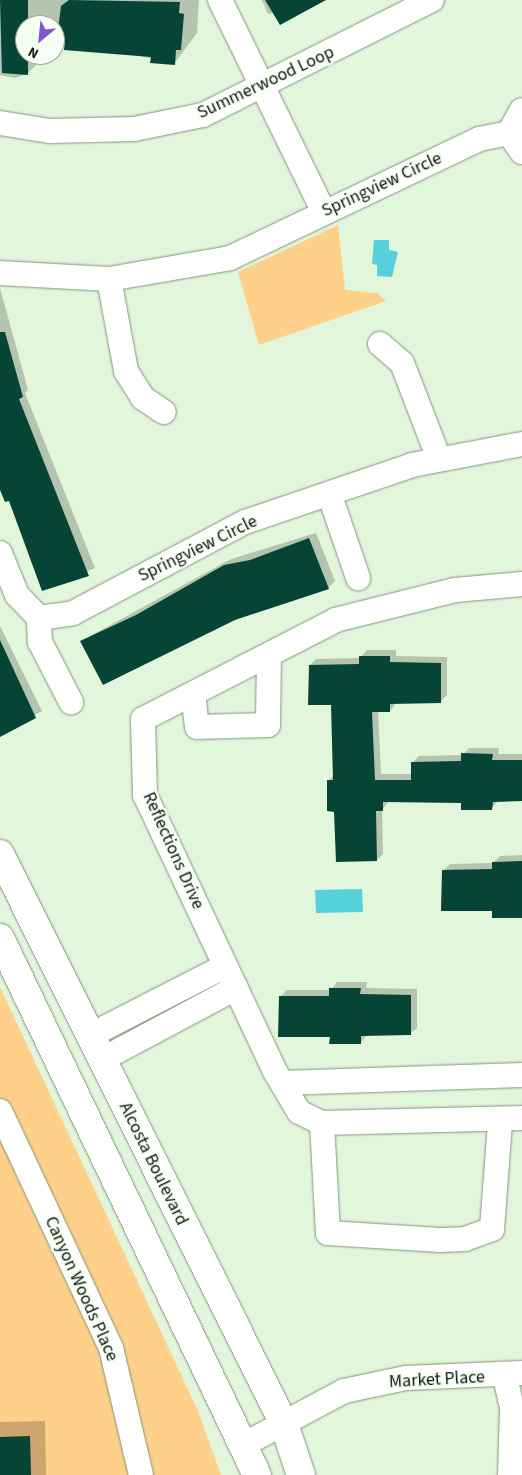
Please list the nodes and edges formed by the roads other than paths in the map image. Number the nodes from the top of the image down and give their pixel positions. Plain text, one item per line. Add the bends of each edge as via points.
1 (220, 0) edge
2 (432, 0) edge
3 (261, 88) junction
4 (522, 110) edge
5 (0, 123) edge
6 (515, 143) edge
7 (324, 212) junction
8 (0, 273) edge
9 (109, 279) junction
10 (380, 344) dead end
11 (164, 412) dead end
12 (522, 444) edge
13 (439, 459) junction
14 (330, 496) junction
15 (0, 553) edge
16 (358, 578) dead end
17 (522, 584) edge
18 (40, 618) junction
19 (269, 655) junction
20 (193, 694) junction
21 (71, 702) dead end
22 (0, 854) edge
23 (0, 938) edge
24 (225, 966) junction
25 (236, 988) junction
26 (89, 1036) junction
27 (101, 1060) junction
28 (522, 1075) edge
29 (282, 1083) junction
30 (0, 1110) edge
31 (511, 1120) edge
32 (322, 1123) junction
33 (514, 1375) edge
34 (284, 1424) junction
35 (246, 1444) junction
36 (141, 1475) edge
37 (257, 1475) edge
38 (301, 1475) edge
39 (510, 1475) edge

1 - 3 street
2 - 3 street, Summerwood Loop
3 - 5 street, Summerwood Loop via 203,114 134,129 50,131
3 - 7 street
4 - 6 street
6 - 7 street, Springview Circle via 479,138
7 - 9 street, Springview Circle via 230,258
8 - 9 street, Springview Circle
9 - 11 street via 126,371 143,398
10 - 13 street via 402,363
12 - 13 street, Springview Circle
13 - 14 street, Springview Circle
14 - 16 street
14 - 18 street, Springview Circle via 245,522 74,613
15 - 18 street via 17,595
17 - 19 street, Reflections Drive via 455,590 336,620
18 - 21 street via 40,642
19 - 20 street, Reflections Drive
19 - 20 street via 268,725 197,728
20 - 24 street, Reflections Drive via 143,720 145,795
22 - 26 main road, Alcosta Boulevard
23 - 35 main road
24 - 25 street, Reflections Drive
24 - 26 street
25 - 27 street
25 - 29 street, Reflections Drive
26 - 27 main road, Alcosta Boulevard
27 - 34 main road, Alcosta Boulevard
28 - 29 street
29 - 32 street, Reflections Drive via 299,1112
30 - 36 street, Canyon Woods Place via 111,1348
31 - 32 street, Reflections Drive
31 - 32 street via 492,1228 465,1239 440,1240 328,1233
33 - 34 street, Market Place via 406,1378 353,1389
33 - 39 street
34 - 35 street, Market Place
34 - 38 main road, Alcosta Boulevard
35 - 37 main road

